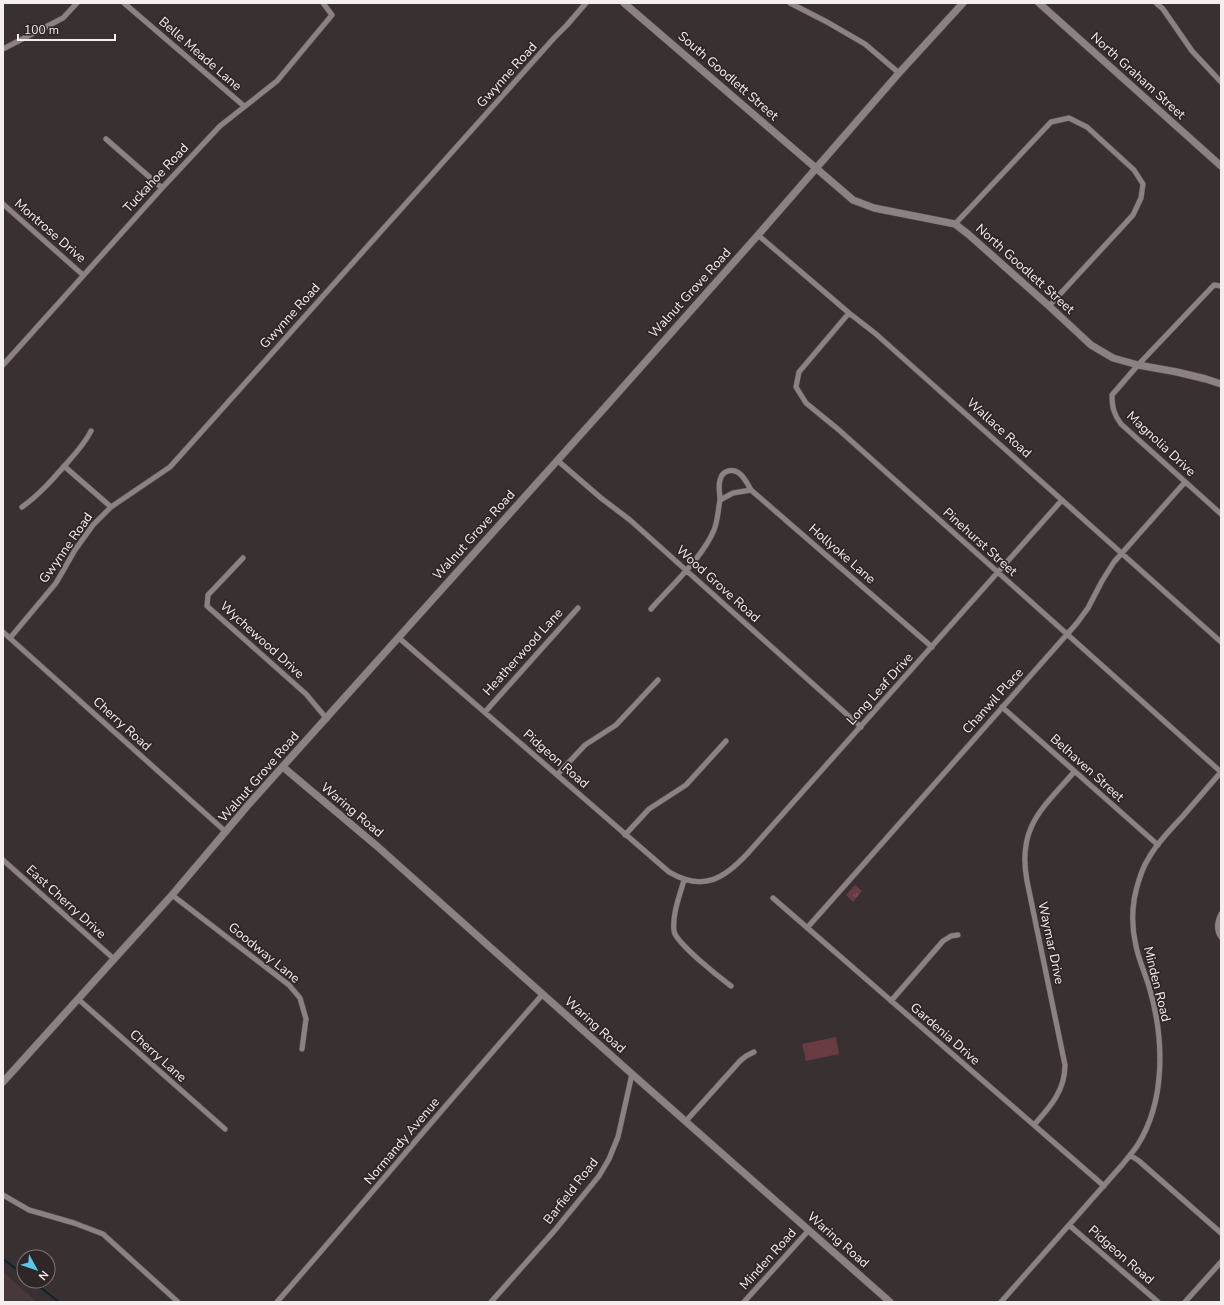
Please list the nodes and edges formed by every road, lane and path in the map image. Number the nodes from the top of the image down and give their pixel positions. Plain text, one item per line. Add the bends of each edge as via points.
1 (77, 3) edge
2 (124, 3) edge
3 (323, 3) edge
4 (586, 3) edge
5 (624, 3) edge
6 (790, 3) edge
7 (801, 3) edge
8 (963, 3) edge
9 (1039, 3) edge
10 (1156, 3) edge
11 (1163, 5) edge
12 (805, 11) junction
13 (3, 50) edge
14 (899, 73) junction
15 (1221, 82) edge
16 (244, 106) junction
17 (106, 139) dead end
18 (1221, 166) edge
19 (816, 168) junction
20 (162, 188) junction
21 (3, 204) edge
22 (955, 224) junction
23 (758, 235) junction
24 (83, 275) junction
25 (1221, 286) edge
26 (1049, 306) junction
27 (849, 313) junction
28 (3, 365) edge
29 (1138, 365) junction
30 (1221, 384) edge
31 (91, 431) dead end
32 (557, 460) junction
33 (64, 466) junction
34 (1186, 482) junction
35 (752, 490) junction
36 (720, 500) junction
37 (1062, 500) junction
38 (22, 507) dead end
39 (111, 507) junction
40 (1221, 514) edge
41 (1122, 553) junction
42 (243, 558) dead end
43 (686, 570) junction
44 (998, 573) junction
45 (578, 608) dead end
46 (651, 609) dead end
47 (3, 632) edge
48 (1067, 634) junction
49 (10, 638) junction
50 (399, 638) junction
51 (1221, 642) edge
52 (932, 647) junction
53 (658, 680) dead end
54 (1002, 707) junction
55 (485, 712) junction
56 (327, 719) junction
57 (861, 727) junction
58 (726, 741) dead end
59 (283, 767) junction
60 (1074, 772) junction
61 (1221, 772) edge
62 (557, 774) junction
63 (226, 832) junction
64 (625, 835) junction
65 (1158, 845) junction
66 (3, 860) edge
67 (684, 880) junction
68 (705, 881) joint
69 (172, 895) junction
70 (773, 898) dead end
71 (1221, 914) edge
72 (807, 928) junction
73 (958, 934) dead end
74 (1221, 937) edge
75 (114, 959) junction
76 (731, 986) dead end
77 (543, 994) junction
78 (78, 999) junction
79 (891, 1001) junction
80 (302, 1050) dead end
81 (754, 1052) dead end
82 (632, 1074) junction
83 (3, 1082) edge
84 (686, 1121) junction
85 (1034, 1125) junction
86 (224, 1129) dead end
87 (1130, 1155) junction
88 (1104, 1186) junction
89 (3, 1195) edge
90 (1069, 1225) junction
91 (809, 1230) junction
92 (1221, 1233) edge
93 (1221, 1262) edge
94 (178, 1302) edge
95 (277, 1302) edge
96 (491, 1302) edge
97 (744, 1302) edge
98 (890, 1302) edge
99 (1001, 1302) edge
100 (1158, 1302) edge
101 (1185, 1302) edge

1 - 13 street via 63,18
2 - 16 street, Belle Meade Lane
3 - 16 street, Tuckahoe Road via 332,15 277,81
4 - 39 street, Gwynne Road via 170,467
5 - 19 main road, South Goodlett Street
6 - 12 street
7 - 12 street
8 - 14 main road, Walnut Grove Road
9 - 18 main road, North Graham Street
10 - 11 street
11 - 15 street via 1192,50
12 - 14 street via 865,44
14 - 19 main road, Walnut Grove Road
16 - 20 street, Tuckahoe Road via 220,126
17 - 20 street
19 - 22 main road, North Goodlett Street via 853,200 874,208
19 - 23 main road, Walnut Grove Road
20 - 24 street, Tuckahoe Road
21 - 24 street, Montrose Drive
22 - 26 main road, North Goodlett Street
22 - 26 street via 1051,122 1069,118 1087,127 1134,170 1143,184 1141,198 1133,215
23 - 27 street, Wallace Road
23 - 32 main road, Walnut Grove Road
24 - 28 street, Tuckahoe Road
25 - 29 street, Magnolia Drive via 1214,285
26 - 29 main road, North Goodlett Street via 1091,345 1113,358
27 - 37 street, Wallace Road via 876,334
27 - 44 street, Pinehurst Street via 799,372 796,387 806,403
29 - 30 main road, North Goodlett Street
29 - 34 street, Magnolia Drive via 1112,396 1115,416
31 - 33 street via 86,441
32 - 43 street, Wood Grove Road
32 - 50 main road, Walnut Grove Road
33 - 38 street via 37,496
33 - 39 street
34 - 40 street, Magnolia Drive
34 - 41 street, Chanwil Place
35 - 36 street via 733,493
35 - 36 street, Hollyoke Lane via 738,473 725,472 720,480
35 - 52 street, Hollyoke Lane
36 - 43 street via 717,520 710,538
37 - 41 street, Wallace Road
37 - 44 street, Long Leaf Drive
39 - 49 street, Gwynne Road via 93,525 56,583
41 - 48 street, Chanwil Place via 1109,569 1083,616
41 - 51 street, Wallace Road
42 - 56 street, Wychewood Drive via 208,595 207,606 306,694
43 - 46 street
43 - 57 street, Wood Grove Road
44 - 48 street, Pinehurst Street
44 - 52 street, Long Leaf Drive
45 - 55 street, Heatherwood Lane
47 - 49 street, Cherry Road
48 - 54 street, Chanwil Place
48 - 61 street, Pinehurst Street
49 - 63 street, Cherry Road
50 - 55 street, Pidgeon Road
50 - 56 main road, Walnut Grove Road
52 - 57 street, Long Leaf Drive
53 - 62 street via 616,725 585,745
54 - 60 street, Belhaven Street
54 - 72 street, Chanwil Place
55 - 62 street, Pidgeon Road
56 - 59 main road, Walnut Grove Road
57 - 68 street, Long Leaf Drive via 739,862 723,876
58 - 64 street via 686,784 649,809
59 - 63 main road, Walnut Grove Road
59 - 77 main road, Waring Road via 378,847
60 - 65 street, Belhaven Street
60 - 85 street, Waymar Drive via 1036,816 1029,830 1025,849 1027,881 1065,1065 1059,1094
61 - 65 street, Minden Road
62 - 64 street, Pidgeon Road
63 - 69 main road, Walnut Grove Road
64 - 67 street, Pidgeon Road via 669,872
65 - 87 street, Minden Road via 1148,858 1139,879 1133,917 1136,946 1156,1016 1159,1072 1150,1117
66 - 75 street, East Cherry Drive
67 - 68 street, Pidgeon Road
67 - 76 street via 675,916 675,934
69 - 75 main road, Walnut Grove Road
69 - 80 street, Goodway Lane via 289,985 300,998 306,1019
70 - 72 street, Gardenia Drive
71 - 74 street via 1218,923
72 - 79 street, Gardenia Drive
73 - 79 street via 942,941
75 - 78 main road, Walnut Grove Road
77 - 82 main road, Waring Road
77 - 95 street, Normandy Avenue
78 - 83 main road, Walnut Grove Road
78 - 86 street, Cherry Lane
79 - 85 street, Gardenia Drive
81 - 84 street via 740,1061
82 - 84 main road, Waring Road
82 - 96 street, Barfield Road via 618,1137 599,1176
84 - 91 main road, Waring Road
85 - 88 street, Gardenia Drive
87 - 88 street, Minden Road
87 - 92 street
88 - 90 street, Minden Road
89 - 94 street via 29,1210 74,1222 103,1234
90 - 99 street, Minden Road
90 - 100 street, Pidgeon Road
91 - 97 street, Minden Road
91 - 98 main road, Waring Road
93 - 101 street

